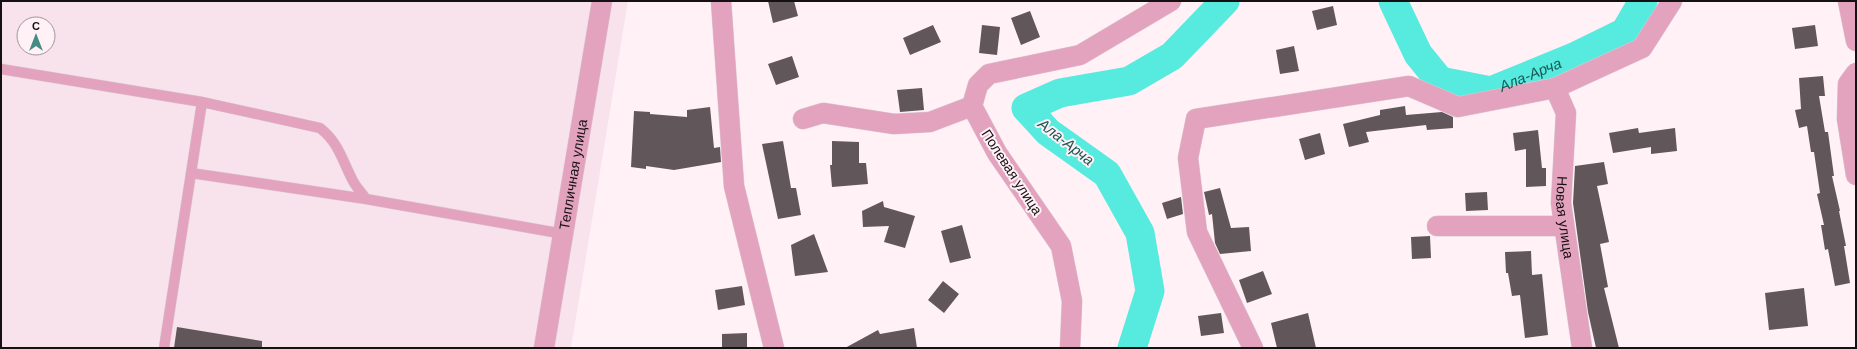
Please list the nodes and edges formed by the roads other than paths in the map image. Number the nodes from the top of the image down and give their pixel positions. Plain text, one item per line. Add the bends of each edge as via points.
1 (602, 1) edge
2 (721, 1) edge
3 (1672, 1) edge
4 (1848, 1) edge
5 (1171, 2) edge
6 (1856, 41) edge
7 (1, 69) edge
8 (1856, 73) edge
9 (1555, 88) junction
10 (202, 102) junction
11 (972, 106) junction
12 (803, 119) dead end
13 (191, 173) junction
14 (1856, 175) edge
15 (366, 199) junction
16 (1437, 226) dead end
17 (1564, 226) junction
18 (564, 234) junction
19 (164, 348) edge
20 (544, 348) edge
21 (774, 348) edge
22 (1070, 348) edge
23 (1253, 348) edge
24 (1582, 348) edge

1 - 18 street, Тепличная улица
2 - 21 street via 734,186
3 - 9 street via 1642,48
4 - 6 street
5 - 11 street via 1080,54 989,74 978,85
7 - 10 lane
8 - 14 street via 1848,84 1847,119
9 - 17 street, Новая улица via 1566,113 1561,203
9 - 23 street via 1458,108 1409,86 1196,119 1188,158 1197,232
10 - 13 lane
10 - 15 lane via 320,128 330,136 338,148 353,182
11 - 12 street via 930,122 894,124 823,113
11 - 22 street, Полевая улица via 997,153 1061,246 1072,301
13 - 15 lane
13 - 19 lane
15 - 18 lane
16 - 17 street
17 - 24 street, Новая улица
18 - 20 street, Тепличная улица

